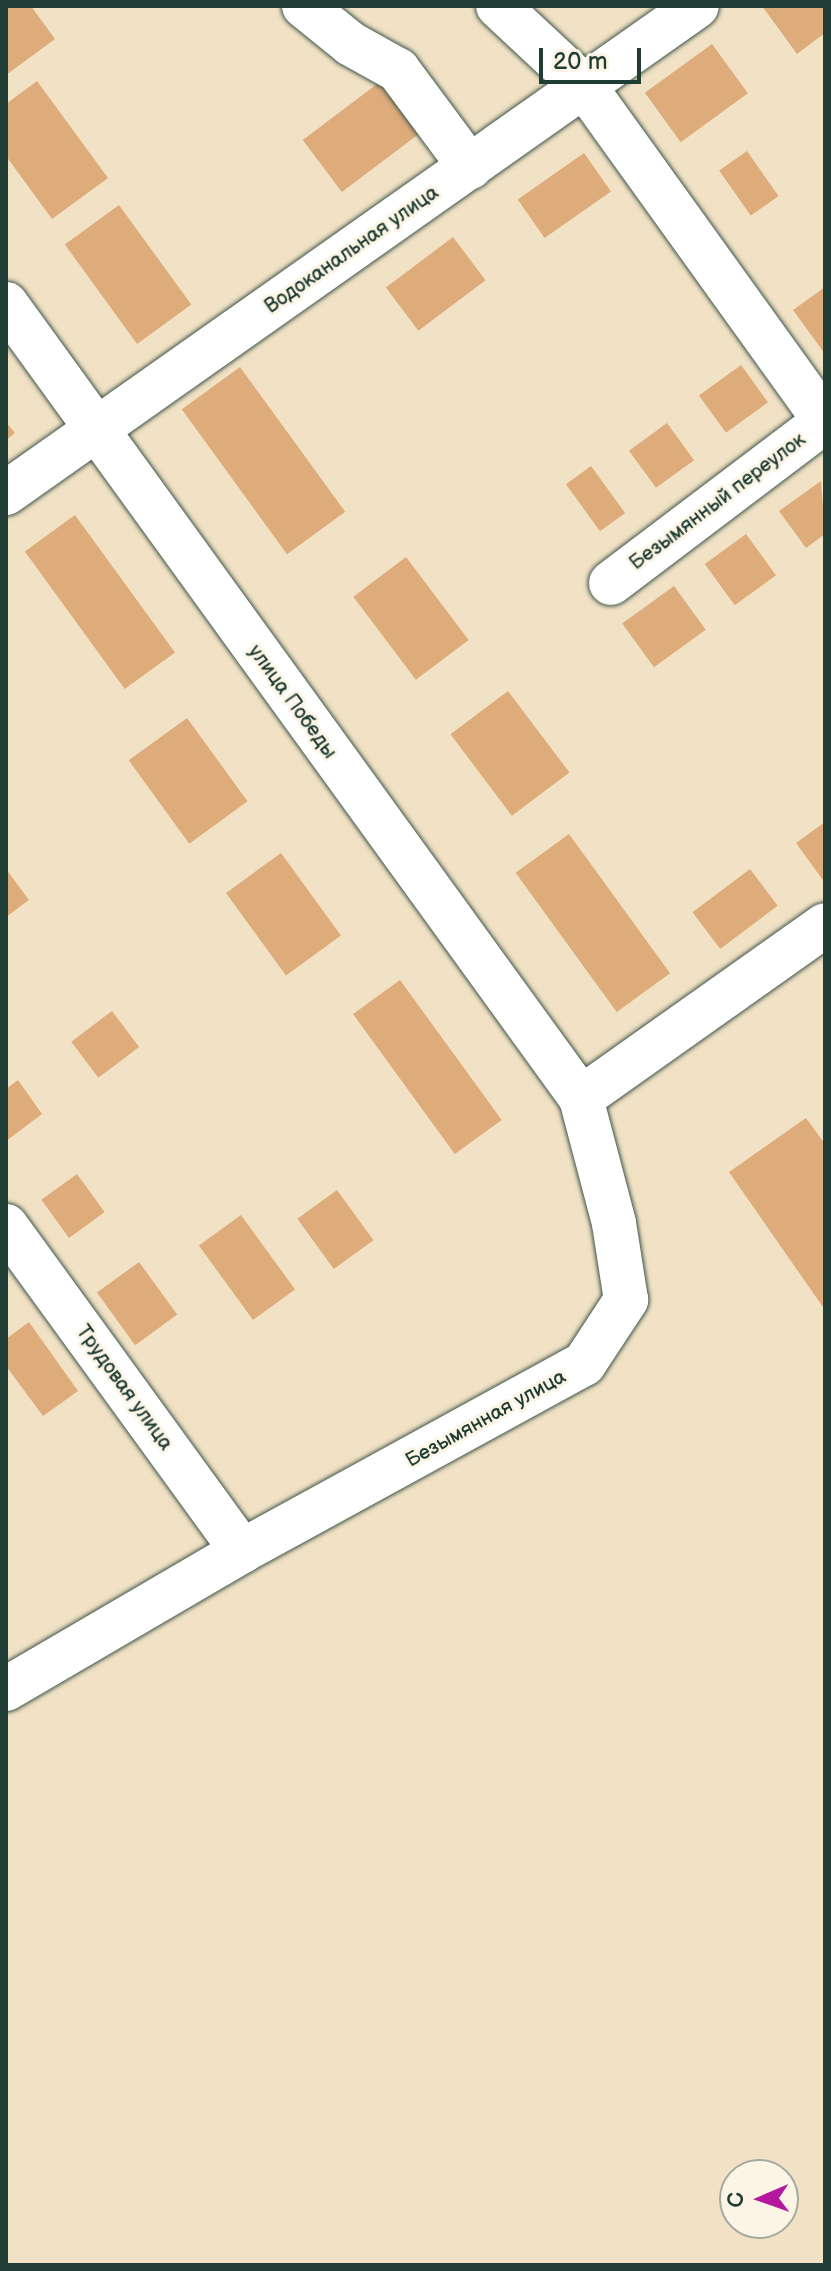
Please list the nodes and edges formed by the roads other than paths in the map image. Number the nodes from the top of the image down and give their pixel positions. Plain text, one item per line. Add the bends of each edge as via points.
1 (304, 6) edge
2 (697, 6) edge
3 (501, 7) edge
4 (585, 87) junction
5 (470, 167) junction
6 (14, 331) edge
7 (825, 421) edge
8 (94, 429) junction
9 (6, 493) edge
10 (611, 583) dead end
11 (825, 925) edge
12 (581, 1098) junction
13 (6, 1226) edge
14 (242, 1551) junction
15 (6, 1689) edge

1 - 5 street via 351,44 398,70
2 - 4 street, Водоканальная улица
3 - 4 street
4 - 5 street, Водоканальная улица
4 - 7 street
5 - 8 street, Водоканальная улица
6 - 8 street, улица Победы
7 - 10 street, Безымянный переулок
8 - 9 street, Водоканальная улица
8 - 12 street, улица Победы
11 - 12 street
12 - 14 street, Безымянная улица via 614,1223 626,1300 584,1364
13 - 14 street, Трудовая улица
14 - 15 street, Безымянная улица

